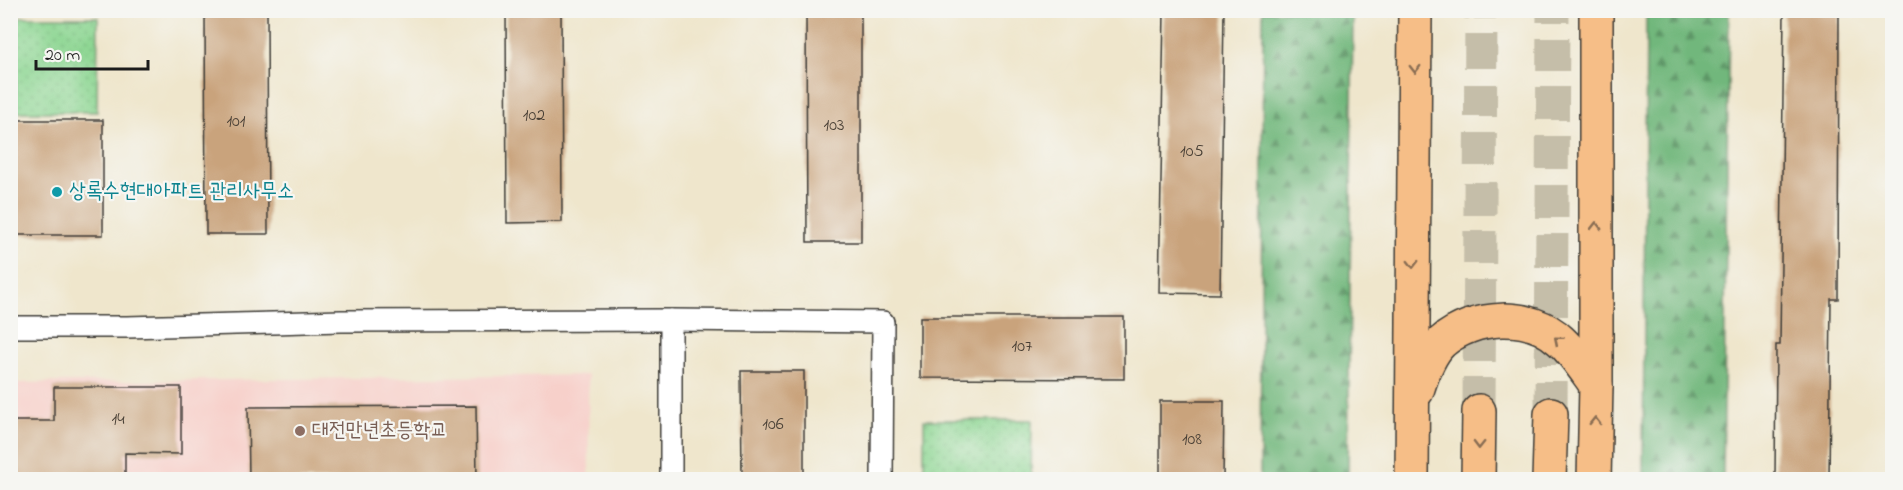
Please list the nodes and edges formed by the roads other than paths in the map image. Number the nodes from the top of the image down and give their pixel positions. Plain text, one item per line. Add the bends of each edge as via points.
1 (1415, 10) edge
2 (1596, 10) edge
3 (671, 320) junction
4 (10, 327) edge
5 (1596, 385) junction
6 (1413, 406) junction
7 (1479, 411) tunnel mouth
8 (1551, 414) tunnel mouth
9 (671, 480) edge
10 (882, 480) edge
11 (1412, 480) edge
12 (1478, 480) edge
13 (1550, 480) edge
14 (1594, 480) edge

1 -> 6 main road
5 -> 2 main road
3 - 4 lane
3 - 9 lane
3 - 10 lane via 883,322
5 -> 6 main road via 1561,340 1534,324 1500,319 1459,330 1440,344 1423,371
14 -> 5 main road
6 - 11 main road
7 -> 12 main road
8 - 13 main road

